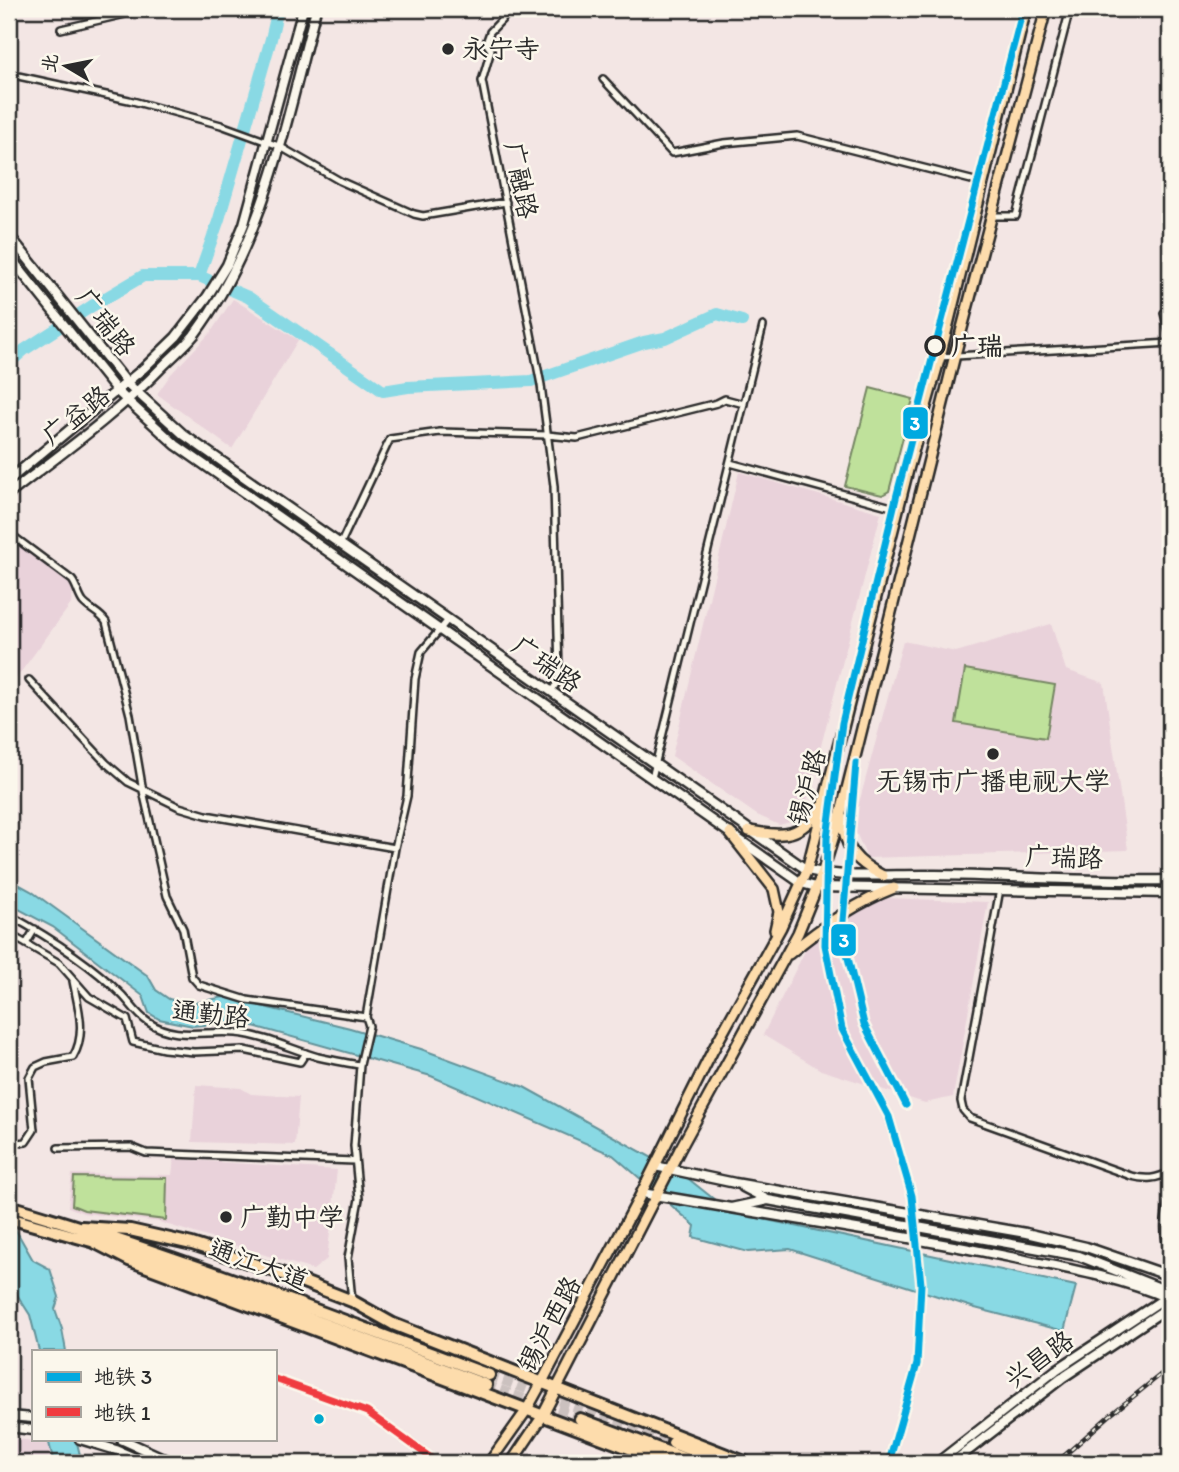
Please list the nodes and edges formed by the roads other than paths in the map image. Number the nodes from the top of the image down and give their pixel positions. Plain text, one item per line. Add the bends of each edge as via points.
1 (147, 9) edge
2 (303, 9) edge
3 (316, 9) edge
4 (512, 9) edge
5 (1026, 9) edge
6 (1046, 9) edge
7 (1070, 9) edge
8 (61, 29) dead end
9 (9, 74) edge
10 (603, 79) dead end
11 (267, 141) junction
12 (279, 146) junction
13 (983, 183) junction
14 (506, 202) junction
15 (990, 216) junction
16 (9, 235) edge
17 (9, 256) edge
18 (230, 267) junction
19 (1170, 313) edge
20 (763, 327) dead end
21 (1170, 340) edge
22 (955, 355) junction
23 (940, 357) junction
24 (127, 383) junction
25 (117, 391) junction
26 (137, 393) junction
27 (127, 401) junction
28 (744, 404) junction
29 (547, 435) junction
30 (730, 463) junction
31 (9, 480) edge
32 (9, 494) edge
33 (899, 509) junction
34 (9, 533) edge
35 (340, 545) junction
36 (447, 621) junction
37 (440, 630) junction
38 (29, 680) dead end
39 (551, 692) junction
40 (656, 765) junction
41 (652, 778) junction
42 (143, 791) junction
43 (826, 801) junction
44 (841, 813) junction
45 (749, 831) junction
46 (730, 833) junction
47 (395, 848) junction
48 (807, 870) junction
49 (822, 874) junction
50 (883, 876) junction
51 (1170, 880) edge
52 (801, 883) junction
53 (816, 887) junction
54 (894, 888) junction
55 (1000, 889) junction
56 (1170, 893) edge
57 (9, 915) edge
58 (27, 925) junction
59 (35, 929) junction
60 (9, 934) edge
61 (19, 940) junction
62 (773, 942) junction
63 (26, 944) junction
64 (785, 957) junction
65 (73, 981) junction
66 (366, 1017) junction
67 (306, 1052) junction
68 (360, 1066) junction
69 (9, 1144) edge
70 (58, 1148) dead end
71 (354, 1161) junction
72 (655, 1166) junction
73 (670, 1169) junction
74 (1170, 1172) edge
75 (735, 1183) junction
76 (640, 1196) junction
77 (655, 1200) junction
78 (768, 1200) junction
79 (1170, 1200) edge
80 (9, 1206) edge
81 (731, 1209) junction
82 (12, 1219) edge
83 (82, 1227) junction
84 (94, 1242) junction
85 (1170, 1252) edge
86 (1170, 1276) edge
87 (1169, 1298) edge
88 (352, 1301) junction
89 (542, 1382) junction
90 (556, 1388) junction
91 (526, 1411) junction
92 (9, 1416) edge
93 (542, 1417) junction
94 (32, 1418) edge
95 (580, 1419) tunnel mouth
96 (9, 1427) edge
97 (32, 1430) edge
98 (84, 1440) edge
99 (123, 1440) edge
100 (673, 1443) tunnel mouth
101 (146, 1463) edge
102 (174, 1463) edge
103 (489, 1463) edge
104 (511, 1463) edge
105 (669, 1463) edge
106 (696, 1463) edge
107 (724, 1463) edge
108 (747, 1463) edge
109 (937, 1463) edge
110 (952, 1463) edge

1 - 8 street
2 - 11 main road
3 - 12 main road
4 - 14 street, 广融路 via 490,32 486,43 491,50 482,80
5 - 13 main road, 锡沪路
6 - 15 main road, 锡沪路
7 - 15 street via 1016,216
9 - 11 street via 129,100
10 - 13 street via 672,152 797,136
11 - 12 street
11 - 18 main road
12 - 14 street via 340,181 414,214
12 - 18 main road via 257,220
13 - 23 main road, 锡沪路
14 - 29 street, 广融路
15 - 22 main road, 锡沪路
16 - 24 main road, 广瑞路
17 - 25 main road, 广瑞路
18 - 24 main road, 广益路 via 176,337
18 - 26 main road, 广益路 via 217,299 193,336
19 - 21 street via 1164,313
20 - 28 street
21 - 22 street
22 - 23 street
22 - 44 main road, 锡沪路
23 - 33 main road, 锡沪路
24 - 25 main road, 广益路
24 - 26 main road, 广瑞路
25 - 27 main road, 广瑞路
25 - 31 main road, 广益路
26 - 27 main road, 广益路
26 - 35 main road, 广瑞路 via 184,435
27 - 32 main road, 广益路
27 - 37 main road, 广瑞路 via 176,445
28 - 29 street via 725,399 577,438
28 - 30 street
29 - 35 street via 440,432 390,439
29 - 39 street via 554,486 559,671
30 - 33 street
30 - 40 street
33 - 43 main road, 锡沪路
34 - 42 street via 72,580 82,600 106,622 130,715
35 - 36 main road, 广瑞路
36 - 37 street
36 - 39 main road, 广瑞路
37 - 41 main road, 广瑞路
37 - 47 street via 421,652 415,679 407,796
38 - 42 street via 106,763
39 - 40 main road, 广瑞路
40 - 41 street
40 - 45 main road, 广瑞路
41 - 46 main road, 广瑞路
42 - 47 street via 206,815
42 - 66 street via 167,896 183,929 192,977 199,985 247,1000
43 - 45 main road via 799,831 789,835
43 - 48 main road, 锡沪路
44 - 49 main road, 锡沪路
44 - 50 main road via 850,849 863,865
45 - 48 main road, 广瑞路
46 - 52 main road, 广瑞路
46 - 62 main road via 774,889 779,912
47 - 66 street
48 - 49 main road, 广瑞路
48 - 52 main road, 锡沪路
49 - 50 main road, 广瑞路
49 - 53 main road, 锡沪路
50 - 51 main road, 广瑞路
52 - 53 main road, 广瑞路
52 - 62 main road
53 - 54 main road, 广瑞路
53 - 64 main road, 锡沪路
54 - 55 main road, 广瑞路
54 - 64 main road via 836,918
55 - 56 main road, 广瑞路
55 - 74 street via 963,1110 970,1118 1131,1176 1146,1180
57 - 58 street, 通勤路
58 - 59 street, 通勤路
58 - 61 street
59 - 63 street
59 - 67 street, 通勤路 via 123,996 148,1022 166,1031 236,1033
60 - 61 street
61 - 63 street
62 - 72 main road, 锡沪西路
63 - 65 street via 58,963
64 - 73 main road, 锡沪西路
65 - 67 street via 89,997 127,1019 133,1042 194,1052 244,1050 300,1062
65 - 69 street via 80,1045 73,1057 36,1067 29,1078 34,1130 26,1142
66 - 68 street via 369,1026
67 - 68 street, 通勤路
68 - 71 street
70 - 71 street via 131,1147 146,1153
71 - 88 street via 359,1199 348,1258
72 - 73 main road
72 - 76 main road, 锡沪西路
73 - 75 main road
73 - 77 main road, 锡沪西路
75 - 78 main road
75 - 86 main road via 1027,1233 1086,1247
76 - 77 main road
76 - 89 main road, 锡沪西路
77 - 81 main road
77 - 90 main road, 锡沪西路
78 - 81 main road
78 - 87 main road via 1079,1256
79 - 85 main road via 1166,1238
80 - 83 highway, 通江大道
81 - 87 main road via 1082,1271
82 - 84 highway, 通江大道
83 - 84 highway, 通江大道 via 253,1285 487,1380
83 - 88 highway via 130,1230 192,1244
84 - 91 highway via 129,1260
87 - 109 main road, 兴昌路 via 1056,1370
87 - 110 main road, 兴昌路
88 - 89 highway via 393,1324
89 - 90 highway
89 - 91 main road, 锡沪西路
90 - 93 main road, 锡沪西路
90 - 108 highway
91 - 93 highway
91 - 103 main road, 锡沪西路
92 - 94 main road
93 - 104 main road, 锡沪西路
93 - 105 highway
95 - 106 highway
96 - 97 main road
98 - 101 main road
99 - 102 main road
100 - 107 highway

